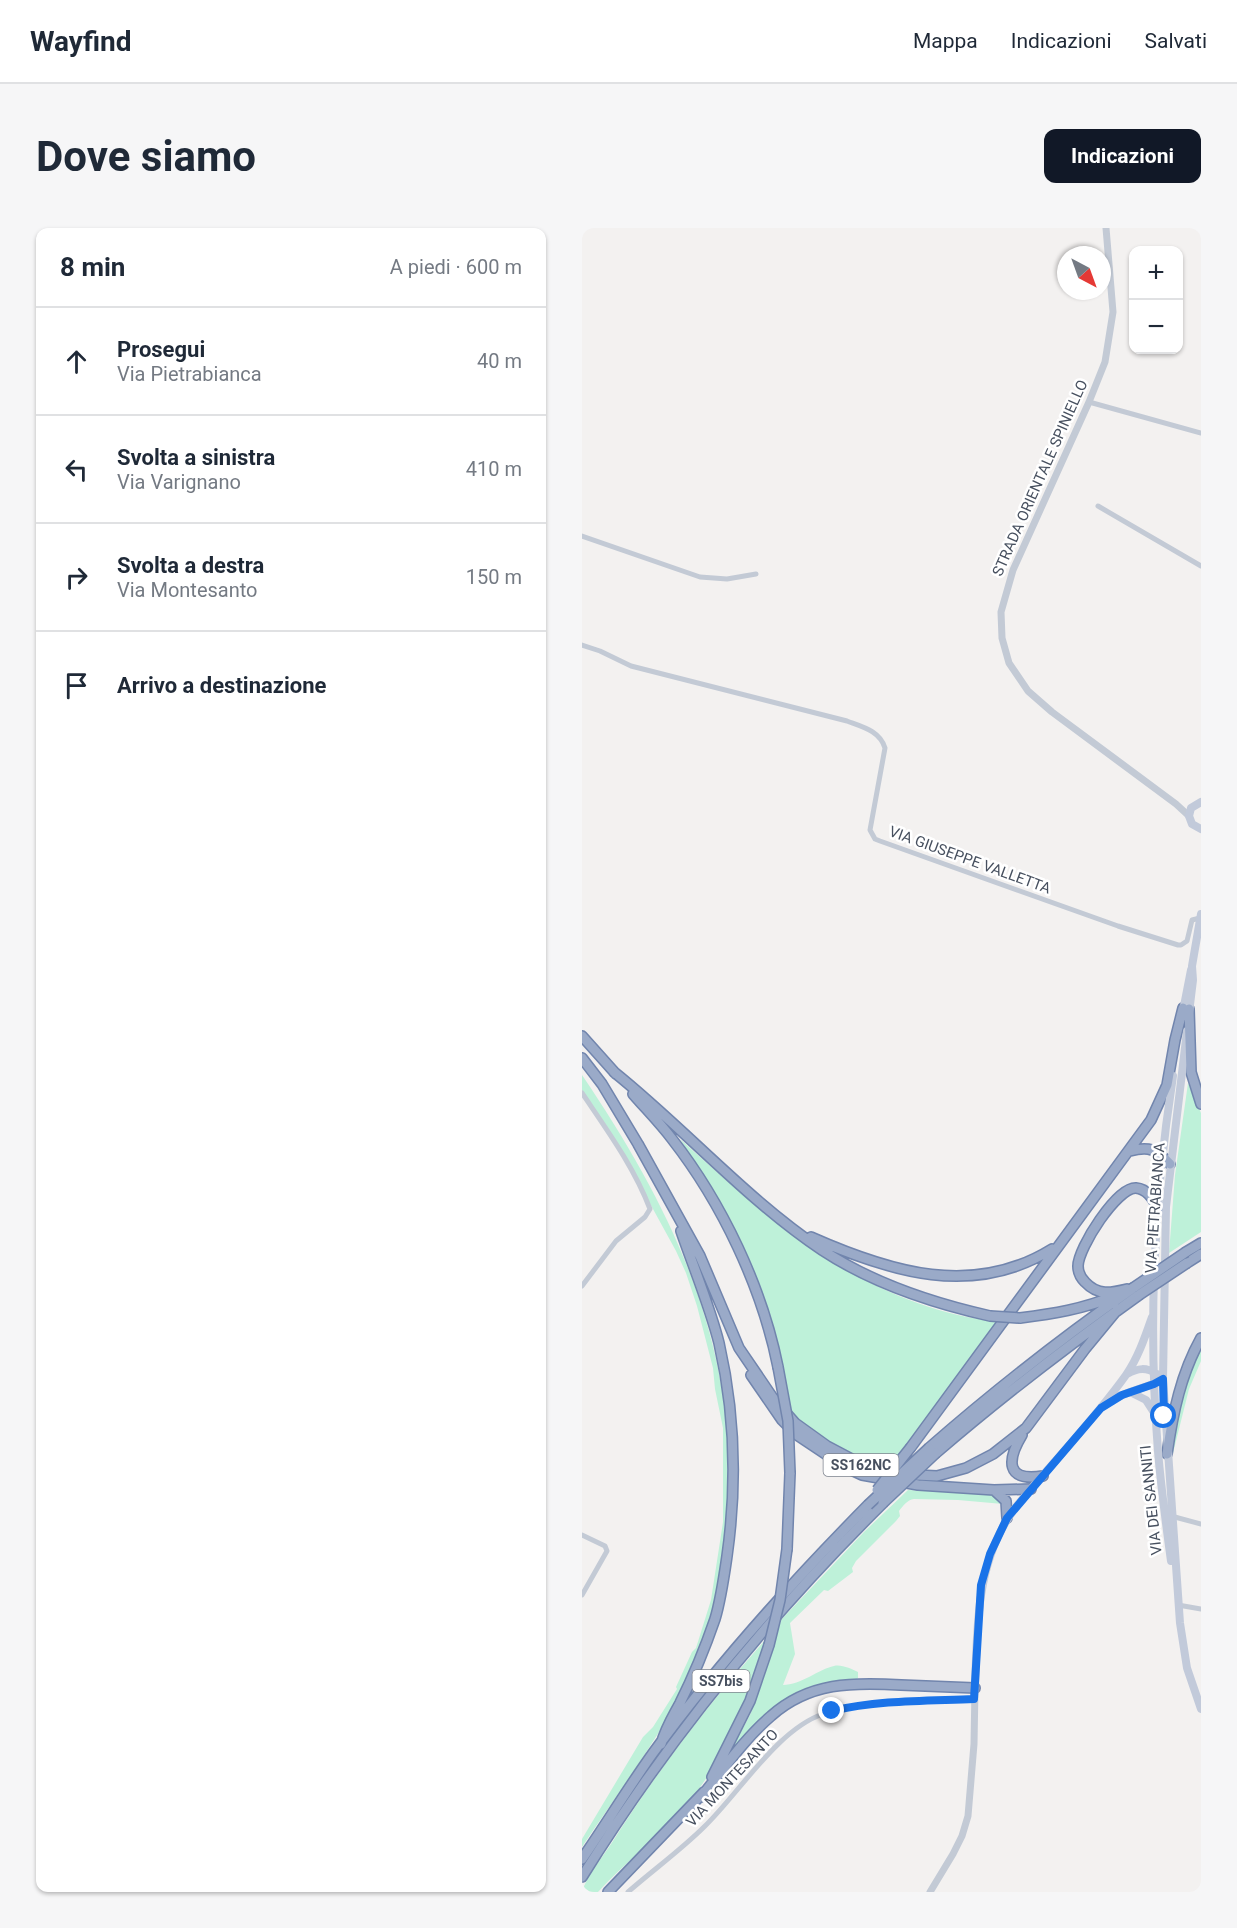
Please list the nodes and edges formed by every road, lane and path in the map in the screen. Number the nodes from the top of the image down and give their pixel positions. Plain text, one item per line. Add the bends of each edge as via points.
1 (1106, 228) edge
2 (1089, 402) junction
3 (1201, 433) edge
4 (1098, 506) dead end
5 (582, 536) edge
6 (1201, 566) edge
7 (756, 574) dead end
8 (582, 645) edge
9 (1198, 803) edge
10 (1176, 804) junction
11 (1188, 816) junction
12 (1199, 830) edge
13 (1201, 914) edge
14 (1200, 918) edge
15 (1186, 1008) junction
16 (582, 1036) edge
17 (582, 1058) edge
18 (614, 1072) junction
19 (582, 1093) edge
20 (1201, 1104) edge
21 (1130, 1151) junction
22 (1166, 1160) junction
23 (672, 1206) junction
24 (1158, 1209) junction
25 (795, 1230) junction
26 (1201, 1244) edge
27 (1057, 1247) junction
28 (1201, 1254) edge
29 (582, 1286) edge
30 (1136, 1291) junction
31 (1155, 1309) junction
32 (1118, 1310) junction
33 (1201, 1338) edge
34 (739, 1348) junction
35 (1155, 1372) junction
36 (1126, 1374) junction
37 (1159, 1382) junction
38 (1130, 1392) junction
39 (1101, 1408) junction
40 (1156, 1417) junction
41 (1026, 1428) junction
42 (933, 1451) junction
43 (1167, 1454) junction
44 (1043, 1476) junction
45 (1031, 1489) junction
46 (994, 1490) junction
47 (868, 1505) junction
48 (1171, 1516) junction
49 (1007, 1518) junction
50 (1201, 1524) edge
51 (582, 1535) edge
52 (1175, 1580) junction
53 (582, 1595) edge
54 (1178, 1605) junction
55 (1201, 1609) edge
56 (975, 1688) junction
57 (974, 1699) junction
58 (1201, 1710) edge
59 (661, 1744) junction
60 (701, 1797) junction
61 (582, 1859) edge
62 (582, 1877) edge
63 (608, 1892) edge
64 (628, 1892) edge
65 (930, 1892) edge

1 - 2 street, STRADA ORIENTALE SPINIELLO via 1113,312 1105,362
2 - 3 street
2 - 10 street, STRADA ORIENTALE SPINIELLO via 1012,570 1001,612 1004,651 1028,691
4 - 6 street
5 - 7 street via 700,577 727,579
8 - 14 street, VIA GIUSEPPE VALLETTA via 631,666 872,730 885,748 870,830 875,839 1178,945 1187,941 1192,920
9 - 10 street
9 - 11 main road
10 - 11 street, STRADA ORIENTALE SPINIELLO
11 - 12 main road
13 - 14 main road, VIA PIETRABIANCA
14 - 15 main road, VIA PIETRABIANCA
15 - 20 highway via 1191,1072
15 - 21 highway via 1175,1040 1167,1085 1151,1120
15 - 22 main road, VIA PIETRABIANCA
16 - 18 highway
17 - 23 highway, SS162NC via 602,1084
18 - 25 highway
18 - 60 highway, bridge via 673,1140 711,1197 747,1266 764,1311 788,1421 787,1549 780,1600 750,1701
19 - 29 street via 614,1141 650,1209 616,1241
21 - 22 highway via 1150,1149
21 - 27 highway
22 - 24 main road, VIA PIETRABIANCA
22 - 37 main road, VIA PIETRABIANCA
23 - 34 highway, SS162NC via 700,1257
23 - 59 highway via 718,1342 729,1405 734,1476 732,1521 716,1616
24 - 30 highway via 1148,1193 1127,1190 1120,1194 1082,1248 1078,1269 1093,1290 1107,1294
24 - 31 main road, VIA PIETRABIANCA
25 - 27 highway via 887,1266 940,1276 1011,1270
25 - 30 highway, bridge via 854,1268 903,1290 942,1305 990,1316 1020,1318 1059,1313
26 - 30 highway, SS7bis, bridge
27 - 47 highway, bridge
28 - 30 highway, SS7bis, bridge
30 - 32 highway, SS7bis
30 - 42 highway, SS7bis via 1050,1347 981,1402
31 - 35 main road, VIA PIETRABIANCA
31 - 36 main road
32 - 41 highway, SS162NC
32 - 42 highway, SS7bis
33 - 43 highway via 1179,1390
34 - 41 highway, SS162NC via 795,1423 827,1446 878,1470 937,1476 966,1468 993,1454
34 - 46 highway via 751,1376 782,1420 812,1447 845,1467 862,1475 918,1485
35 - 36 main road via 1138,1368
35 - 37 main road
36 - 39 main road
37 - 38 main road
37 - 40 main road, VIA PIETRABIANCA
37 - 43 main road, VIA PIETRABIANCA
38 - 39 main road
38 - 40 main road via 1146,1400
39 - 44 main road
40 - 52 main road, VIA DEI SANNITI
41 - 44 highway via 1014,1448 1011,1463 1021,1475
42 - 47 highway, SS7bis, bridge
42 - 62 highway, SS7bis, bridge via 823,1563 750,1645 657,1764
43 - 48 main road, VIA DEI SANNITI
44 - 45 main road
45 - 46 highway
45 - 49 main road
46 - 49 highway via 1006,1501
47 - 59 highway, SS7bis via 743,1639
48 - 50 street
48 - 52 main road, VIA DEI SANNITI
49 - 56 main road via 981,1585
51 - 53 street via 605,1546 607,1551
52 - 54 main road, VIA DEI SANNITI
54 - 55 street
54 - 58 main road, VIA DEI SANNITI via 1187,1668
56 - 57 street
56 - 60 highway via 867,1683 813,1692 772,1715
57 - 64 street, VIA MONTESANTO via 854,1706 805,1722 781,1741 705,1826
57 - 65 street via 968,1816 958,1845
59 - 61 highway, SS7bis
60 - 63 highway

